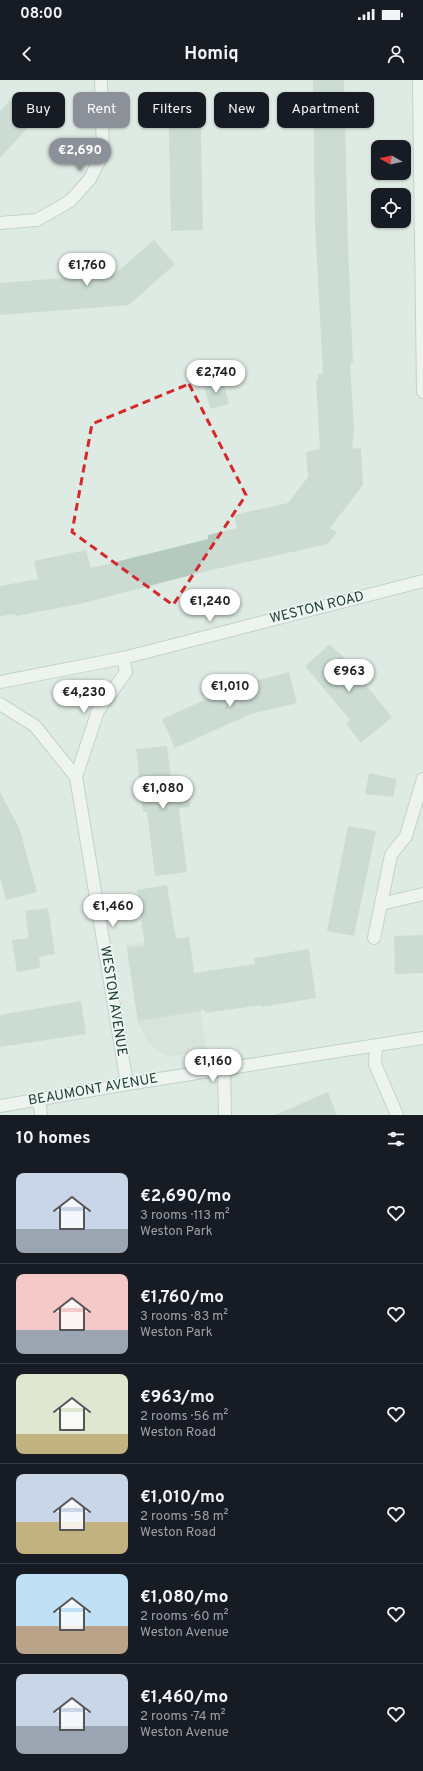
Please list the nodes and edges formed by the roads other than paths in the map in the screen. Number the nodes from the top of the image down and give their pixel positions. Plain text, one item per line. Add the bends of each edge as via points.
1 (102, 80) edge
2 (419, 80) edge
3 (0, 223) edge
4 (422, 271) edge
5 (423, 392) edge
6 (423, 581) edge
7 (123, 658) junction
8 (0, 682) edge
9 (0, 704) edge
10 (76, 777) junction
11 (423, 779) edge
12 (423, 894) edge
13 (381, 904) junction
14 (374, 938) dead end
15 (423, 1038) edge
16 (376, 1046) junction
17 (224, 1069) junction
18 (127, 1084) junction
19 (39, 1100) junction
20 (0, 1106) edge
21 (41, 1115) edge
22 (225, 1115) edge
23 (397, 1115) edge

1 - 3 street via 103,153 90,179 70,201 37,220
2 - 4 street
4 - 5 street
6 - 7 street, WESTON ROAD
7 - 8 street, WESTON ROAD
7 - 10 street, WESTON AVENUE via 126,672 98,711
9 - 10 street, WESTON AVENUE via 35,726
10 - 18 street, WESTON AVENUE
11 - 13 street via 406,836 391,855
12 - 13 street
13 - 14 street
15 - 16 street, BEAUMONT AVENUE
16 - 17 street, BEAUMONT AVENUE
16 - 23 street via 375,1064
17 - 18 street, BEAUMONT AVENUE
17 - 22 street
18 - 19 street, BEAUMONT AVENUE
19 - 20 street, BEAUMONT AVENUE
19 - 21 street

